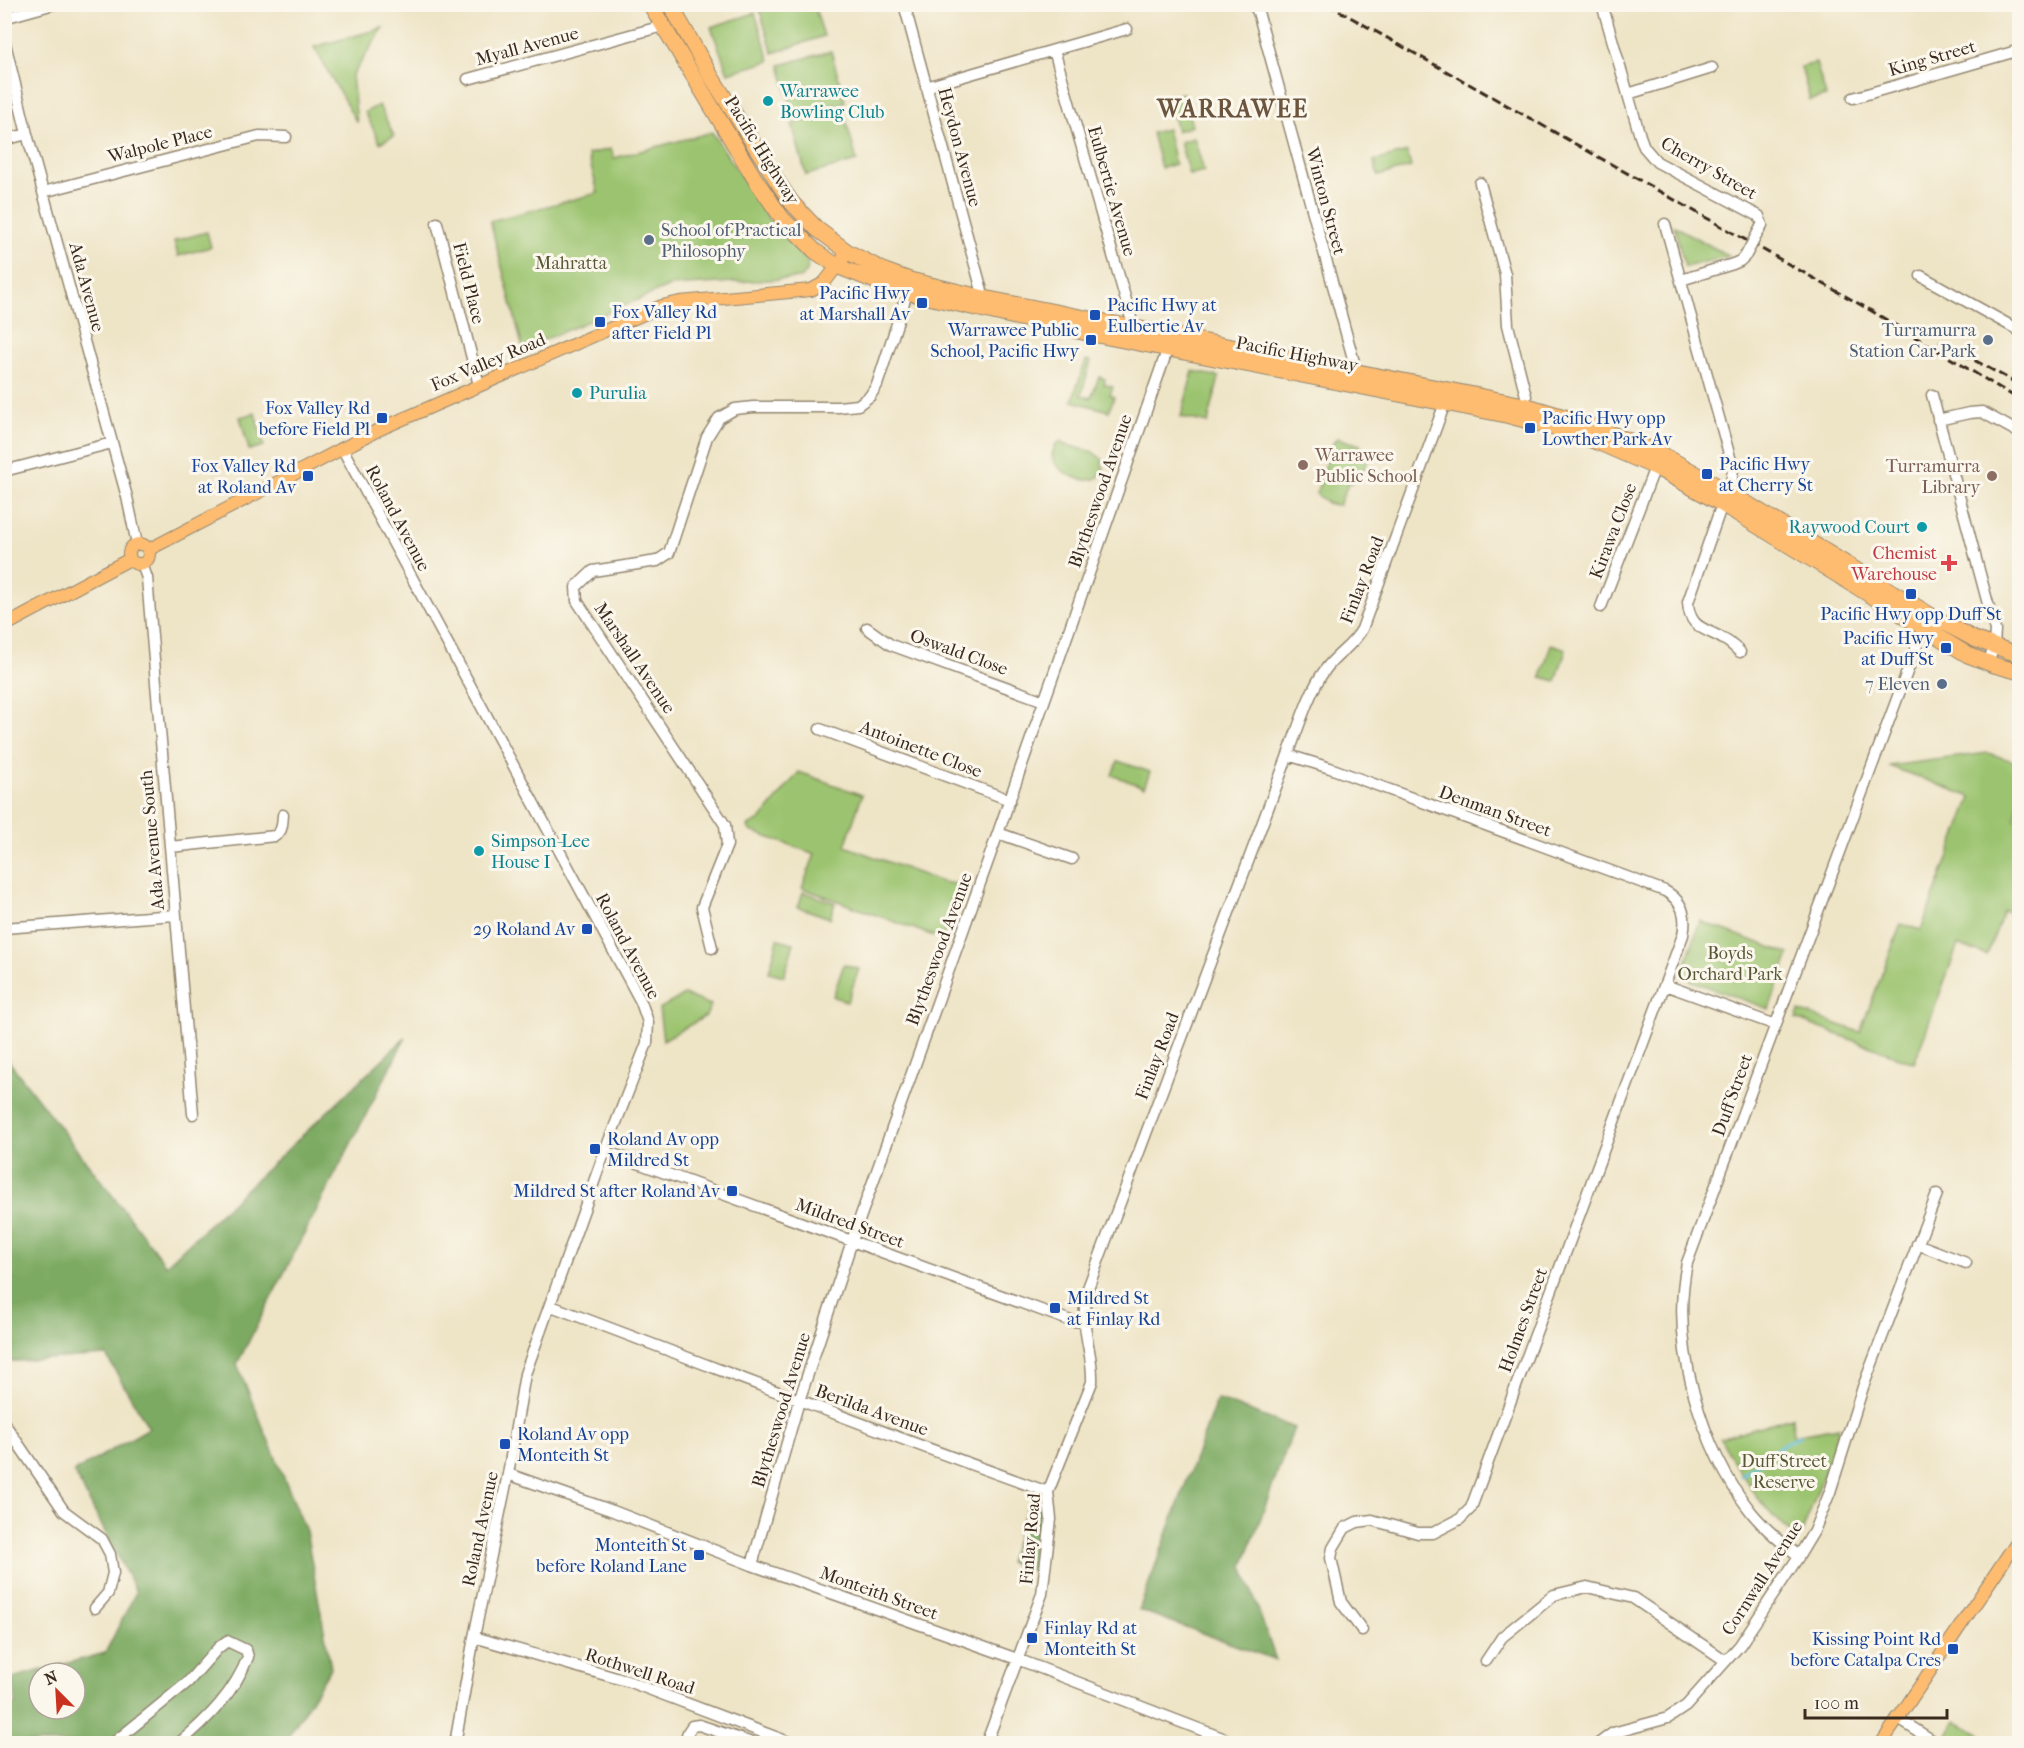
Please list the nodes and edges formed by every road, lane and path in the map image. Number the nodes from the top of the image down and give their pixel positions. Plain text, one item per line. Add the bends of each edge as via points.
1 (54, 4) edge
2 (650, 4) edge
3 (670, 4) edge
4 (904, 4) edge
5 (1253, 4) edge
6 (1602, 4) edge
7 (4, 18) edge
8 (663, 26) junction
9 (1127, 29) dead end
10 (4, 39) edge
11 (1054, 50) junction
12 (2019, 50) edge
13 (1712, 68) dead end
14 (468, 79) dead end
15 (927, 87) junction
16 (1628, 94) junction
17 (1853, 98) dead end
18 (27, 134) junction
19 (286, 137) dead end
20 (4, 140) edge
21 (1479, 183) dead end
22 (44, 192) junction
23 (437, 223) dead end
24 (1665, 224) dead end
25 (848, 252) junction
26 (837, 266) junction
27 (1921, 276) dead end
28 (1681, 280) junction
29 (908, 293) junction
30 (984, 298) junction
31 (2019, 331) edge
32 (1133, 335) junction
33 (1168, 348) junction
34 (1357, 373) junction
35 (479, 385) junction
36 (1932, 395) dead end
37 (1445, 403) junction
38 (1524, 405) junction
39 (1938, 420) junction
40 (2019, 433) edge
41 (112, 443) junction
42 (342, 448) junction
43 (1655, 467) junction
44 (4, 471) edge
45 (1725, 498) junction
46 (143, 547) junction
47 (130, 559) junction
48 (142, 564) junction
49 (1601, 607) dead end
50 (4, 626) edge
51 (867, 628) dead end
52 (1923, 629) junction
53 (1994, 647) junction
54 (1740, 652) dead end
55 (2019, 656) edge
56 (1988, 663) junction
57 (2019, 672) edge
58 (1044, 701) junction
59 (820, 729) dead end
60 (1288, 755) junction
61 (1010, 800) junction
62 (283, 815) dead end
63 (998, 833) junction
64 (170, 847) junction
65 (1072, 859) dead end
66 (1683, 909) joint
67 (175, 915) junction
68 (4, 928) edge
69 (712, 948) dead end
70 (1665, 985) junction
71 (1776, 1025) junction
72 (193, 1114) dead end
73 (605, 1151) junction
74 (1937, 1194) dead end
75 (852, 1242) junction
76 (1917, 1244) junction
77 (1966, 1263) dead end
78 (551, 1306) junction
79 (1085, 1322) junction
80 (799, 1401) junction
81 (4, 1423) edge
82 (508, 1474) junction
83 (1048, 1492) junction
84 (2019, 1537) edge
85 (1799, 1556) junction
86 (752, 1565) junction
87 (94, 1608) dead end
88 (1362, 1630) dead end
89 (474, 1637) junction
90 (1017, 1659) junction
91 (1486, 1660) dead end
92 (1726, 1661) junction
93 (1897, 1718) junction
94 (112, 1743) edge
95 (178, 1743) edge
96 (455, 1743) edge
97 (684, 1743) edge
98 (754, 1743) edge
99 (794, 1743) edge
100 (986, 1743) edge
101 (1238, 1743) edge
102 (1598, 1743) edge
103 (1881, 1743) edge
104 (1938, 1743) edge

1 - 7 street
2 - 8 highway, Pacific Highway
3 - 25 highway, Pacific Highway via 792,203 817,229
4 - 15 street, Heydon Avenue
5 - 34 street, Winton Street
6 - 16 street, Cherry Street
8 - 14 street, Myall Avenue
8 - 26 highway, Pacific Highway via 782,218 814,251
9 - 11 street
10 - 18 street, Ada Avenue
11 - 15 street
11 - 32 street, Eulbertie Avenue
12 - 17 street, King Street
13 - 16 street
15 - 30 street, Heydon Avenue
16 - 28 street, Cherry Street, bridge via 1644,147 1657,162 1760,216 1762,225 1746,255 1733,264
18 - 20 street
18 - 22 street, Ada Avenue
19 - 22 street, Walpole Place via 259,136
21 - 38 street via 1505,274 1508,325 1526,396
22 - 41 street, Ada Avenue
23 - 35 street, Field Place
24 - 28 street
25 - 26 main road, Fox Valley Road
25 - 30 highway, Pacific Highway via 910,280
26 - 29 highway, Pacific Highway
26 - 35 main road, Fox Valley Road via 824,283 807,291 662,306
27 - 31 street
28 - 45 street via 1733,468
29 - 32 highway, Pacific Highway via 1067,329
29 - 69 street, Marshall Avenue via 870,396 858,405 753,407 735,409 719,418 707,437 669,553 657,561 593,571 576,587 577,601 725,825 727,845 702,907
30 - 32 highway, Pacific Highway
32 - 33 highway, Pacific Highway
32 - 34 highway, Pacific Highway
33 - 37 highway, Pacific Highway
33 - 58 street, Blytheswood Avenue
34 - 38 highway, Pacific Highway
35 - 42 main road, Fox Valley Road
36 - 39 street
37 - 43 highway, Pacific Highway via 1570,432
37 - 60 street, Finlay Road via 1362,629 1318,679
38 - 45 highway, Pacific Highway via 1660,453
39 - 40 street via 1982,412
39 - 53 street via 1995,630
41 - 44 street
41 - 46 street, Ada Avenue
42 - 46 main road, Fox Valley Road
42 - 73 street, Roland Avenue via 645,1012 647,1043
43 - 45 highway, Pacific Highway
43 - 49 street, Kirawa Close
45 - 52 highway, Pacific Highway
45 - 53 highway, Pacific Highway via 1930,615
45 - 54 street via 1688,610 1695,624
46 - 47 main road via 130,550
46 - 48 main road via 149,558
47 - 48 main road
47 - 50 main road
48 - 64 street, Ada Avenue South via 147,579
51 - 58 street, Oswald Close via 891,645
52 - 56 highway, Pacific Highway
52 - 71 street, Duff Street
53 - 55 highway, Pacific Highway
53 - 56 street
56 - 57 highway, Pacific Highway
58 - 61 street, Blytheswood Avenue
59 - 61 street, Antoinette Close
60 - 66 street, Denman Street via 1665,891
60 - 79 street, Finlay Road via 1088,1288
61 - 63 street, Blytheswood Avenue
62 - 64 street via 281,832 275,836
63 - 65 street
63 - 75 street, Blytheswood Avenue
64 - 67 street, Ada Avenue South
66 - 70 street, Holmes Street via 1683,935
67 - 68 street
67 - 72 street, Ada Avenue South
70 - 71 street
70 - 88 street, Holmes Street via 1471,1508 1460,1519 1433,1533 1418,1533 1372,1520 1357,1522 1345,1528 1333,1548 1331,1558 1341,1602
71 - 85 street, Duff Street via 1687,1263 1683,1336 1691,1384 1716,1452 1751,1511
73 - 75 street, Mildred Street
73 - 78 street, Roland Avenue
74 - 76 street, Cornwall Avenue
75 - 79 street, Mildred Street via 1071,1321
75 - 80 street, Blytheswood Avenue
76 - 77 street
76 - 85 street, Cornwall Avenue via 1863,1388 1830,1492
78 - 80 street, Berilda Avenue
78 - 82 street, Roland Avenue via 525,1374
79 - 83 street, Finlay Road via 1092,1382
80 - 83 street, Berilda Avenue
80 - 86 street, Blytheswood Avenue
81 - 87 street via 64,1511 102,1539 110,1554 113,1573 108,1593
82 - 86 street, Monteith Street
82 - 89 street, Roland Avenue
83 - 90 street, Finlay Road via 1051,1519 1042,1594
84 - 93 main road
85 - 92 street, Cornwall Avenue
86 - 90 street, Monteith Street
89 - 96 street, Roland Avenue
89 - 99 street, Rothwell Road via 630,1682
90 - 100 street, Finlay Road
90 - 101 street, Monteith Street
91 - 92 street via 1502,1637 1554,1595 1587,1587 1633,1598
92 - 102 street, Cornwall Avenue via 1677,1713 1613,1733
93 - 103 main road
93 - 104 street
94 - 95 street via 188,1682 227,1641 246,1650 248,1656 242,1672 221,1704
97 - 98 street via 688,1732 699,1725

